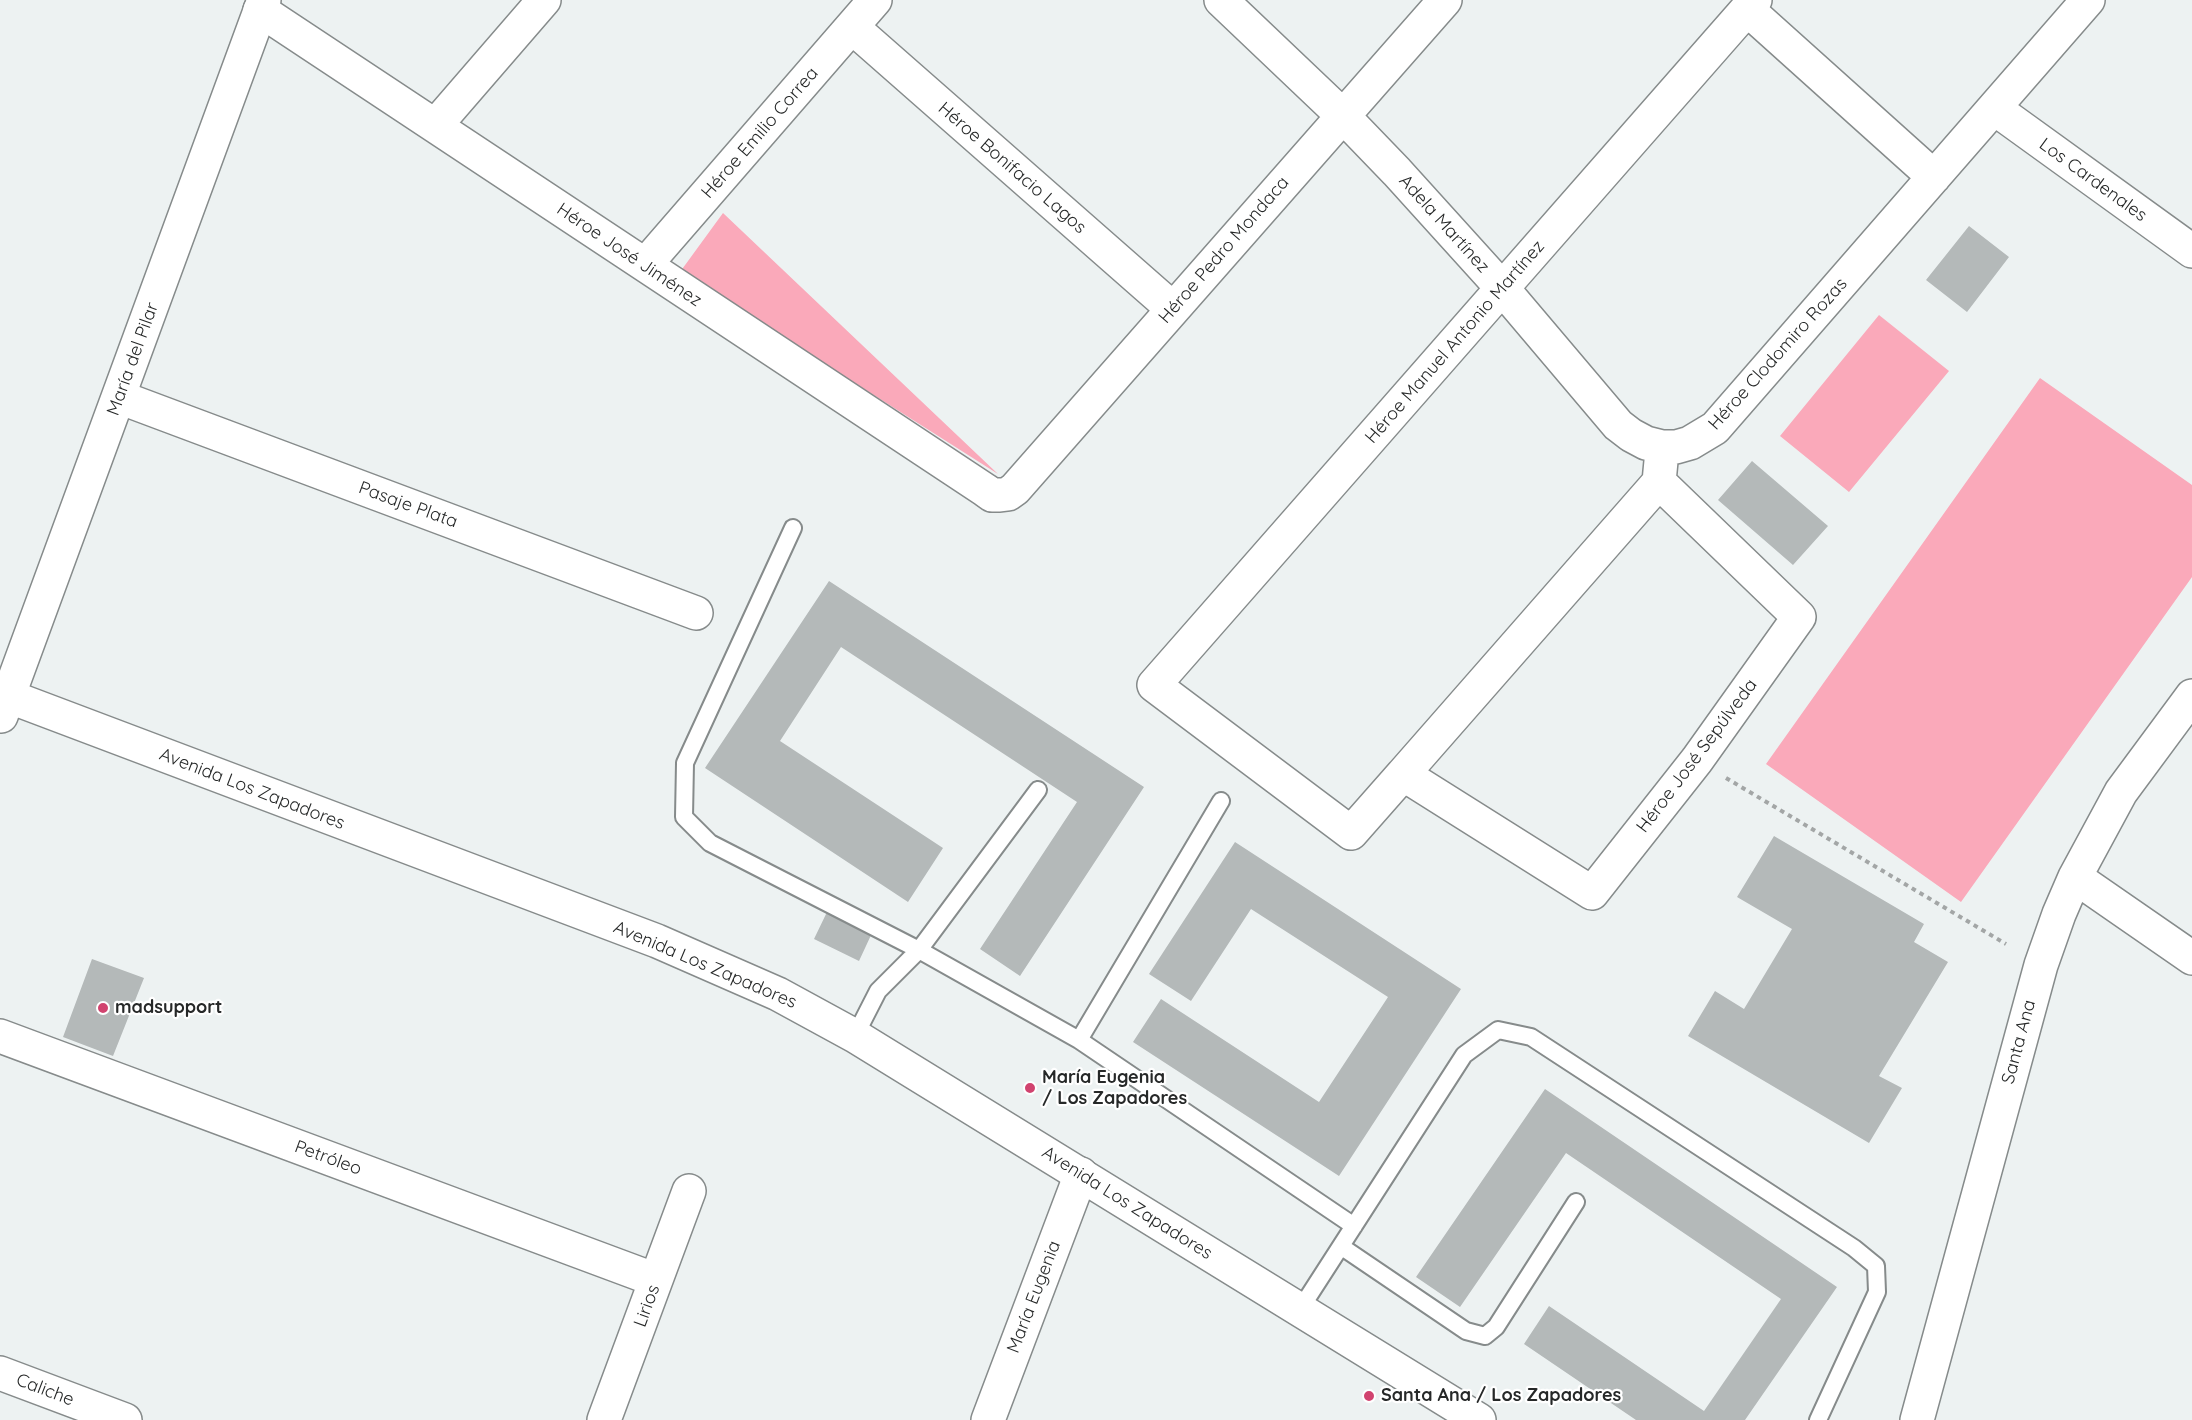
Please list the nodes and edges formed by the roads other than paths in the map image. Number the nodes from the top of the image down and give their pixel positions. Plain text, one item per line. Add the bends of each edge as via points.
1 (544, 0) edge
2 (875, 0) edge
3 (1221, 0) edge
4 (1445, 0) edge
5 (2088, 0) edge
6 (262, 5) edge
7 (1751, 5) edge
8 (852, 27) junction
9 (1994, 108) junction
10 (1343, 116) junction
11 (435, 126) junction
12 (1934, 177) junction
13 (2192, 251) edge
14 (645, 265) junction
15 (1502, 288) junction
16 (1173, 309) junction
17 (119, 398) junction
18 (1662, 447) junction
19 (1659, 482) junction
20 (1000, 495) joint
21 (793, 528) dead end
22 (696, 613) dead end
23 (2192, 696) edge
24 (3, 703) edge
25 (1403, 774) junction
26 (1038, 790) dead end
27 (1221, 801) dead end
28 (2074, 877) junction
29 (919, 950) junction
30 (2192, 958) edge
31 (0, 1036) edge
32 (855, 1036) junction
33 (1079, 1040) junction
34 (1081, 1174) junction
35 (689, 1191) dead end
36 (1576, 1202) dead end
37 (1354, 1226) junction
38 (1342, 1246) junction
39 (656, 1280) junction
40 (1299, 1311) junction
41 (0, 1373) edge
42 (124, 1420) edge
43 (604, 1420) edge
44 (988, 1420) edge
45 (1479, 1420) edge
46 (1818, 1420) edge
47 (1917, 1420) edge

1 - 11 street
2 - 8 street, Héroe Emilio Correa
3 - 10 street, Adela Martínez
4 - 10 street, Héroe Pedro Mondaca
5 - 9 street, Héroe Clodomiro Rozas
6 - 11 street, Héroe José Jiménez
6 - 17 street, María del Pilar
7 - 12 street
7 - 15 street, Héroe Manuel Antonio Martínez
8 - 14 street, Héroe Emilio Correa
8 - 16 street, Héroe Bonifacio Lagos
9 - 12 street, Héroe Clodomiro Rozas
9 - 13 street, Los Cardenales
10 - 15 street, Adela Martínez
10 - 16 street, Héroe Pedro Mondaca
11 - 14 street, Héroe José Jiménez
12 - 18 street, Héroe Clodomiro Rozas via 1715,428 1690,443
14 - 20 street, Héroe José Jiménez via 992,495
15 - 18 street, Adela Martínez via 1618,424 1646,443
15 - 25 street, Héroe Manuel Antonio Martínez via 1154,685 1351,832
16 - 20 street, Héroe Pedro Mondaca via 1015,489
17 - 22 street, Pasaje Plata
17 - 24 street, María del Pilar
18 - 19 street
19 - 25 street
19 - 25 street, Héroe José Sepúlveda via 1799,617 1697,760 1592,893
21 - 29 lane via 685,763 684,818 710,843
23 - 28 street, Santa Ana via 2121,792
24 - 32 street, Avenida Los Zapadores via 657,941 778,994
26 - 29 lane
27 - 33 lane
28 - 30 street
28 - 47 street, Santa Ana via 2041,965
29 - 32 lane via 878,991
29 - 33 lane
31 - 39 street, Petróleo
32 - 34 street, Avenida Los Zapadores
33 - 37 lane
34 - 40 street, Avenida Los Zapadores
34 - 44 street, María Eugenia
35 - 39 street, Lirios
36 - 38 lane via 1496,1327 1485,1336 1466,1331
37 - 38 lane
37 - 46 lane via 1464,1055 1498,1030 1531,1037 1876,1266 1877,1292
38 - 40 lane
39 - 43 street, Lirios
40 - 45 street, Avenida Los Zapadores
41 - 42 street, Caliche

